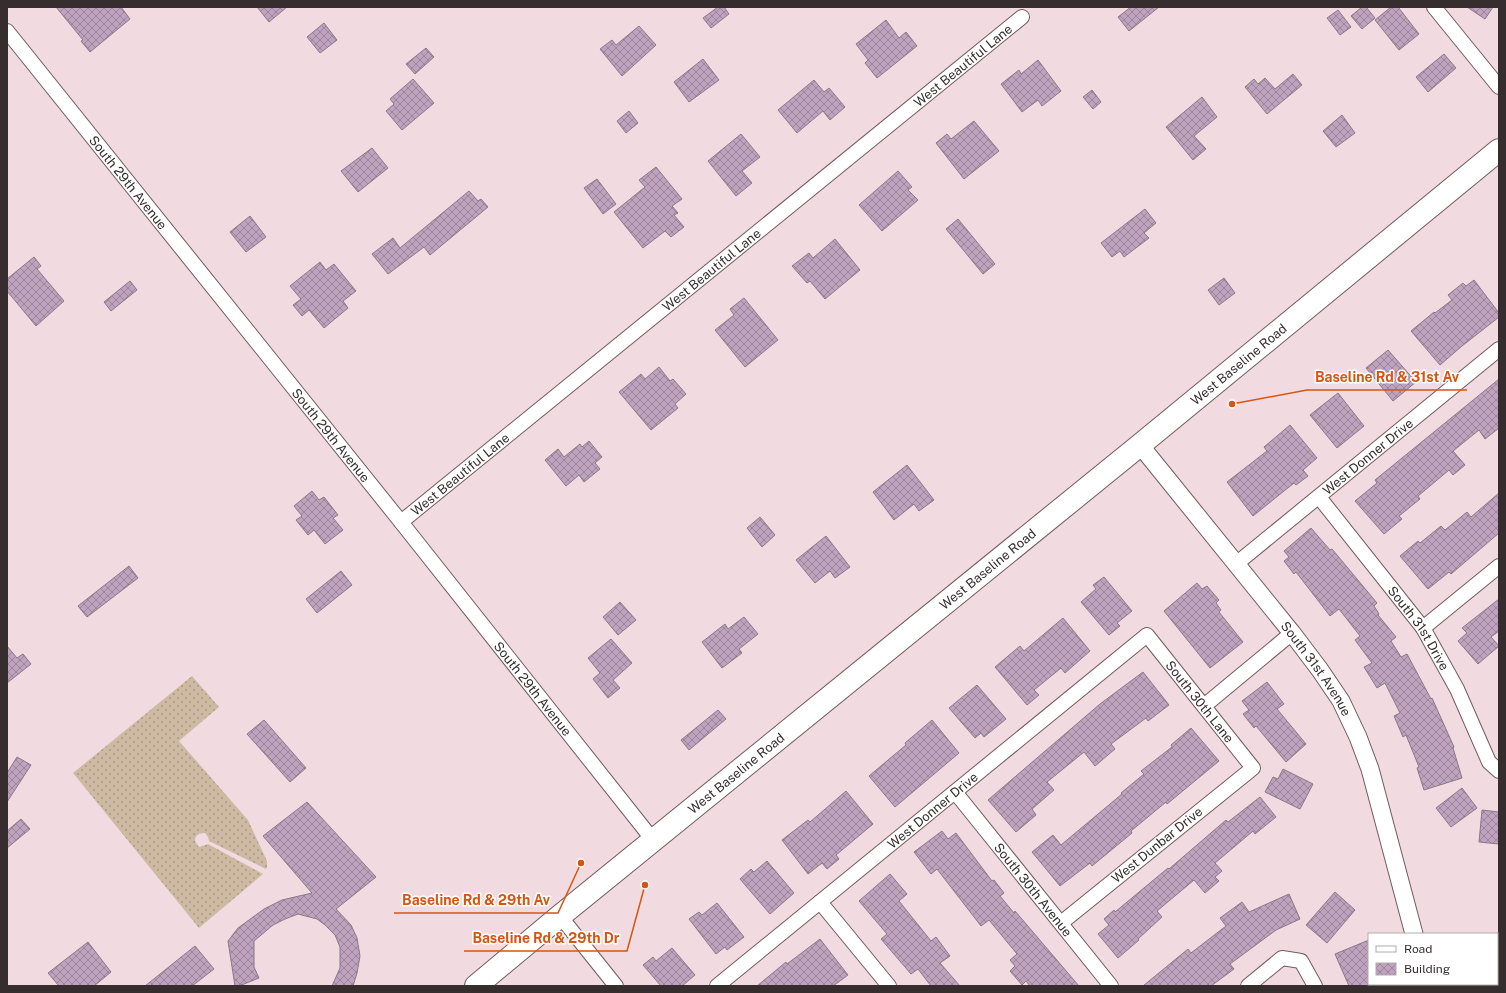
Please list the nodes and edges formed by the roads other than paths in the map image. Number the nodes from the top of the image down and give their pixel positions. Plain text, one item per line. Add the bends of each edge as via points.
1 (1434, 7) edge
2 (1022, 17) dead end
3 (7, 31) edge
4 (1499, 87) edge
5 (1499, 150) edge
6 (1499, 349) edge
7 (1140, 445) junction
8 (1319, 497) junction
9 (401, 522) junction
10 (1236, 564) junction
11 (1499, 566) edge
12 (1423, 628) junction
13 (1292, 633) junction
14 (1147, 635) joint
15 (1204, 706) junction
16 (1253, 768) joint
17 (1499, 771) edge
18 (955, 792) junction
19 (653, 840) junction
20 (820, 902) junction
21 (560, 916) junction
22 (1060, 923) junction
23 (1414, 933) edge
24 (476, 986) edge
25 (616, 986) edge
26 (717, 986) edge
27 (889, 986) edge
28 (1111, 986) edge
29 (1248, 986) edge
30 (1314, 986) edge

1 - 4 street
2 - 9 street, West Beautiful Lane
3 - 9 street, South 29th Avenue
5 - 7 main road, West Baseline Road
6 - 8 street, West Donner Drive
7 - 10 street, South 31st Avenue
7 - 19 main road, West Baseline Road
8 - 10 street, West Donner Drive
8 - 12 street, South 31st Drive
9 - 19 street, South 29th Avenue
10 - 13 street, South 31st Avenue
11 - 12 street
12 - 17 street, South 31st Drive via 1457,689 1489,762
13 - 15 street
13 - 23 street, South 31st Avenue via 1340,701 1358,737 1370,769
14 - 15 street, South 30th Lane
14 - 18 street, West Donner Drive
15 - 16 street, South 30th Lane
16 - 22 street, West Dunbar Drive
18 - 20 street, West Donner Drive
18 - 22 street, South 30th Avenue
19 - 21 main road, West Baseline Road
20 - 26 street, West Donner Drive
20 - 27 street
21 - 24 main road, West Baseline Road
21 - 25 street
22 - 28 street, South 30th Avenue
29 - 30 street via 1282,958 1301,961

